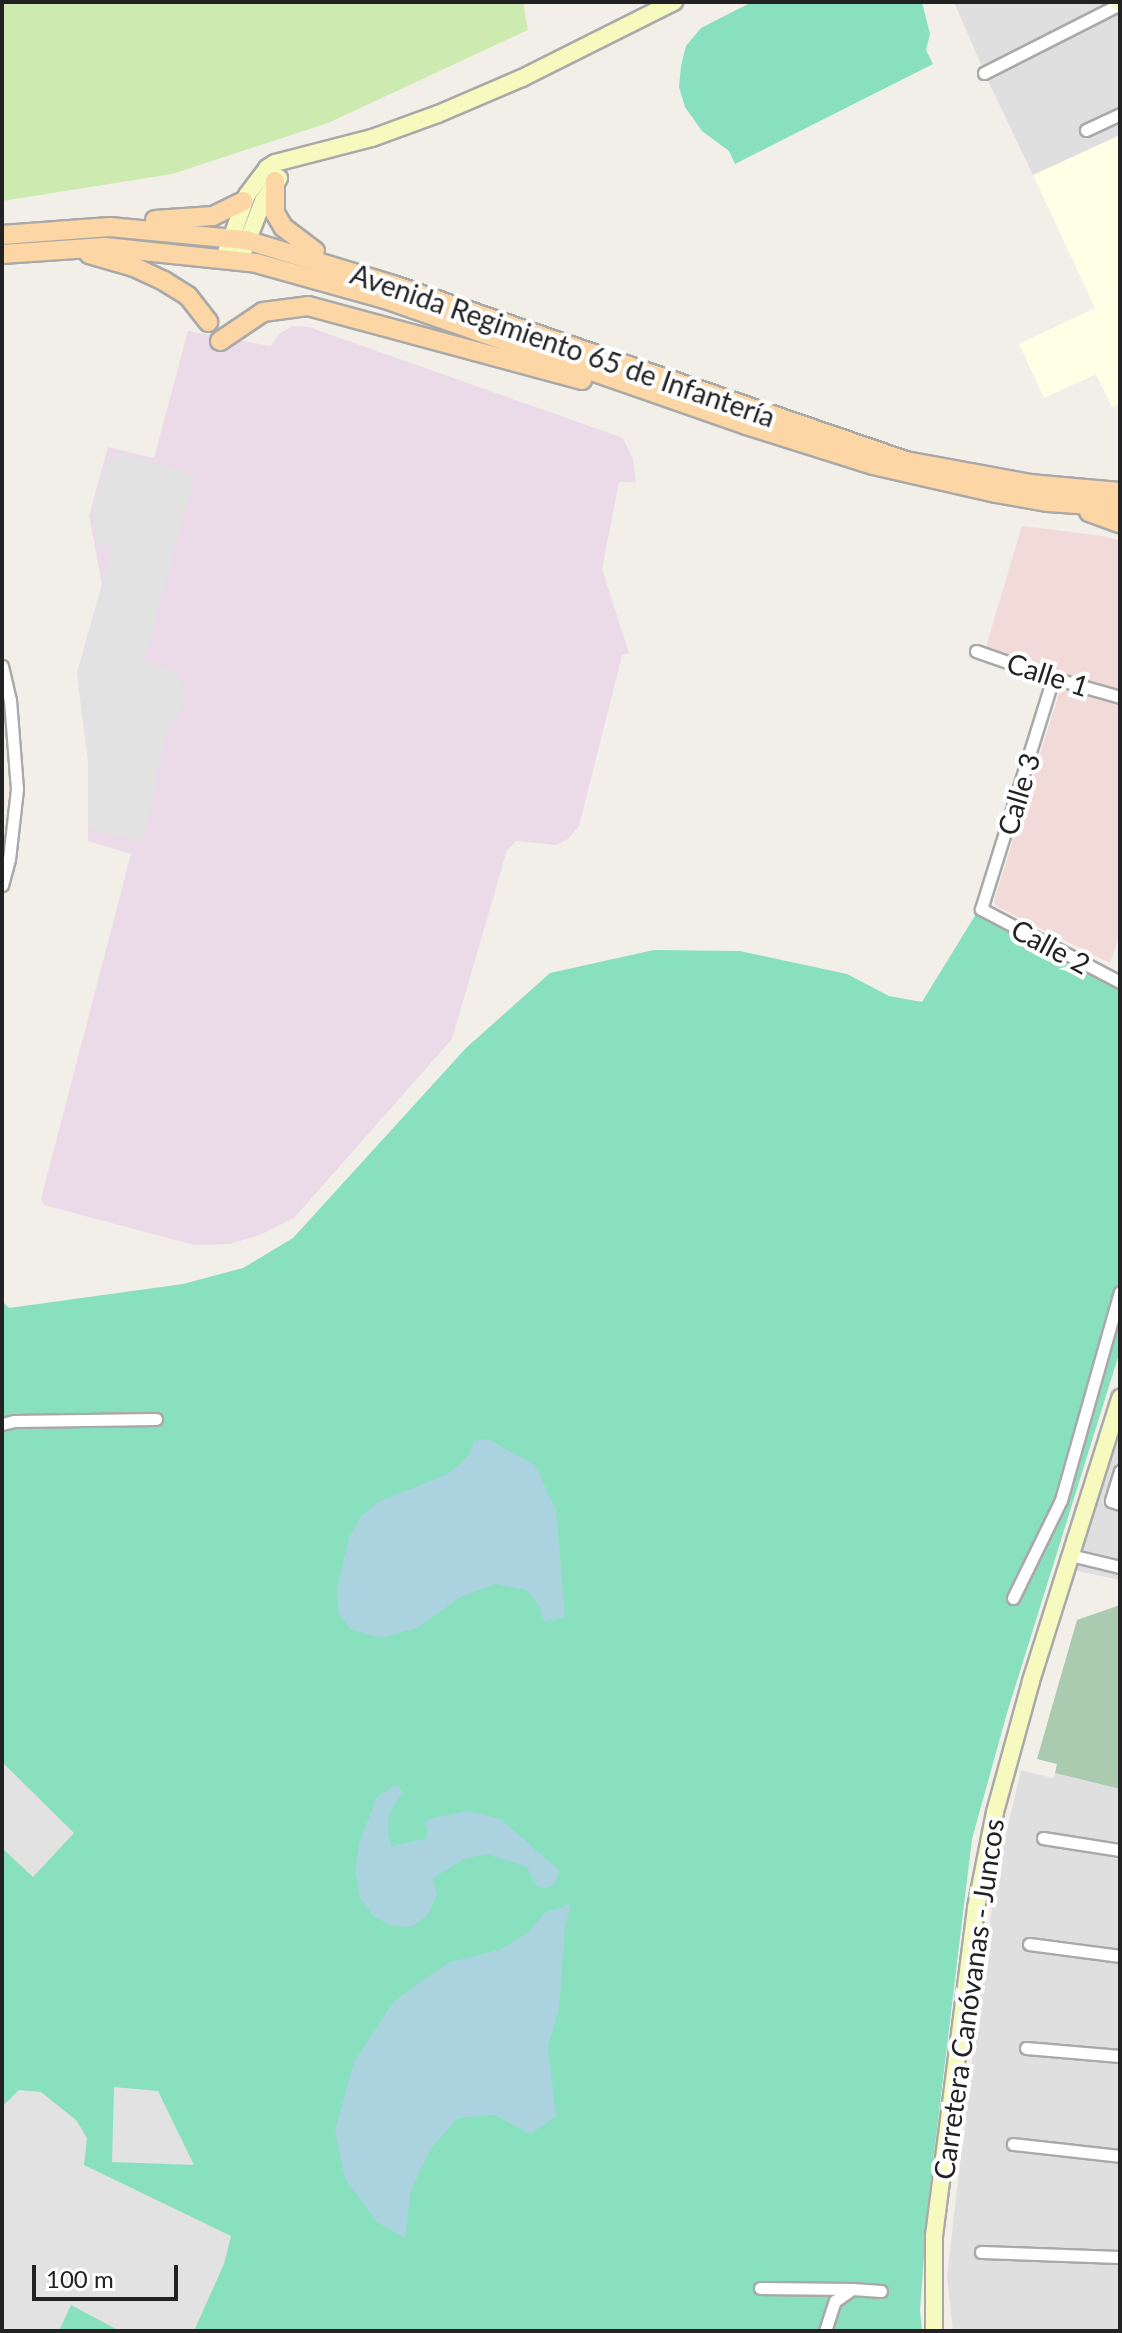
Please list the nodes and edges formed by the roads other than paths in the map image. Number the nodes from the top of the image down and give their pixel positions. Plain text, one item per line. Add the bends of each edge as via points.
1 (674, 2) edge
2 (1120, 3) edge
3 (984, 73) dead end
4 (1120, 114) edge
5 (1086, 130) dead end
6 (287, 163) junction
7 (275, 181) junction
8 (244, 201) junction
9 (110, 227) junction
10 (2, 235) edge
11 (238, 238) junction
12 (71, 248) junction
13 (24, 251) junction
14 (2, 254) edge
15 (232, 259) junction
16 (2, 265) edge
17 (352, 271) junction
18 (208, 322) dead end
19 (220, 341) dead end
20 (680, 402) junction
21 (1120, 492) edge
22 (1048, 502) junction
23 (1120, 507) edge
24 (1120, 523) edge
25 (976, 651) dead end
26 (2, 666) edge
27 (1053, 678) junction
28 (1120, 697) edge
29 (2, 885) edge
30 (981, 909) joint
31 (1120, 982) edge
32 (1120, 1292) edge
33 (1120, 1398) edge
34 (156, 1419) dead end
35 (2, 1424) edge
36 (1120, 1471) edge
37 (1120, 1504) edge
38 (1070, 1555) junction
39 (1120, 1567) edge
40 (1013, 1598) dead end
41 (1043, 1838) dead end
42 (1120, 1850) edge
43 (1029, 1944) dead end
44 (1120, 1956) edge
45 (1026, 2048) dead end
46 (1120, 2056) edge
47 (1013, 2144) dead end
48 (1120, 2156) edge
49 (981, 2252) dead end
50 (1120, 2257) edge
51 (760, 2288) dead end
52 (852, 2289) junction
53 (881, 2291) dead end
54 (825, 2331) edge
55 (934, 2331) edge

1 - 6 main road via 438,114
2 - 3 street
4 - 5 street
6 - 7 main road
6 - 8 main road via 267,168
7 - 11 main road
7 - 17 main road via 275,213 283,227
8 - 9 main road via 213,216
8 - 11 main road
9 - 10 main road, Avenida Regimiento 65 de Infantería
9 - 11 main road, Avenida Regimiento 65 de Infantería
11 - 15 main road
11 - 17 main road, Avenida Regimiento 65 de Infantería
12 - 13 main road, Avenida Regimiento 65 de Infantería
12 - 15 main road, Avenida Regimiento 65 de Infantería
12 - 18 main road via 164,281 188,296
13 - 14 main road, Avenida Regimiento 65 de Infantería
13 - 16 main road
15 - 20 main road, Avenida Regimiento 65 de Infantería via 385,299
17 - 21 main road, Avenida Regimiento 65 de Infantería via 906,461 1030,484
19 - 20 main road via 263,312 308,306
20 - 22 main road, Avenida Regimiento 65 de Infantería via 885,468
22 - 23 main road, Avenida Regimiento 65 de Infantería
22 - 24 main road
25 - 27 street, Calle 1
26 - 29 street via 17,789
27 - 28 street, Calle 1
27 - 30 street, Calle 3
30 - 31 street, Calle 2
32 - 40 street via 1061,1500
33 - 38 main road, Carretera Canóvanas - Juncos
34 - 35 street
36 - 37 street via 1111,1501
38 - 39 street
38 - 55 main road, Carretera Canóvanas - Juncos via 995,1812 976,1908 934,2236
41 - 42 street
43 - 44 street
45 - 46 street
47 - 48 street
49 - 50 street
51 - 52 street
52 - 53 street
52 - 54 street via 835,2301

